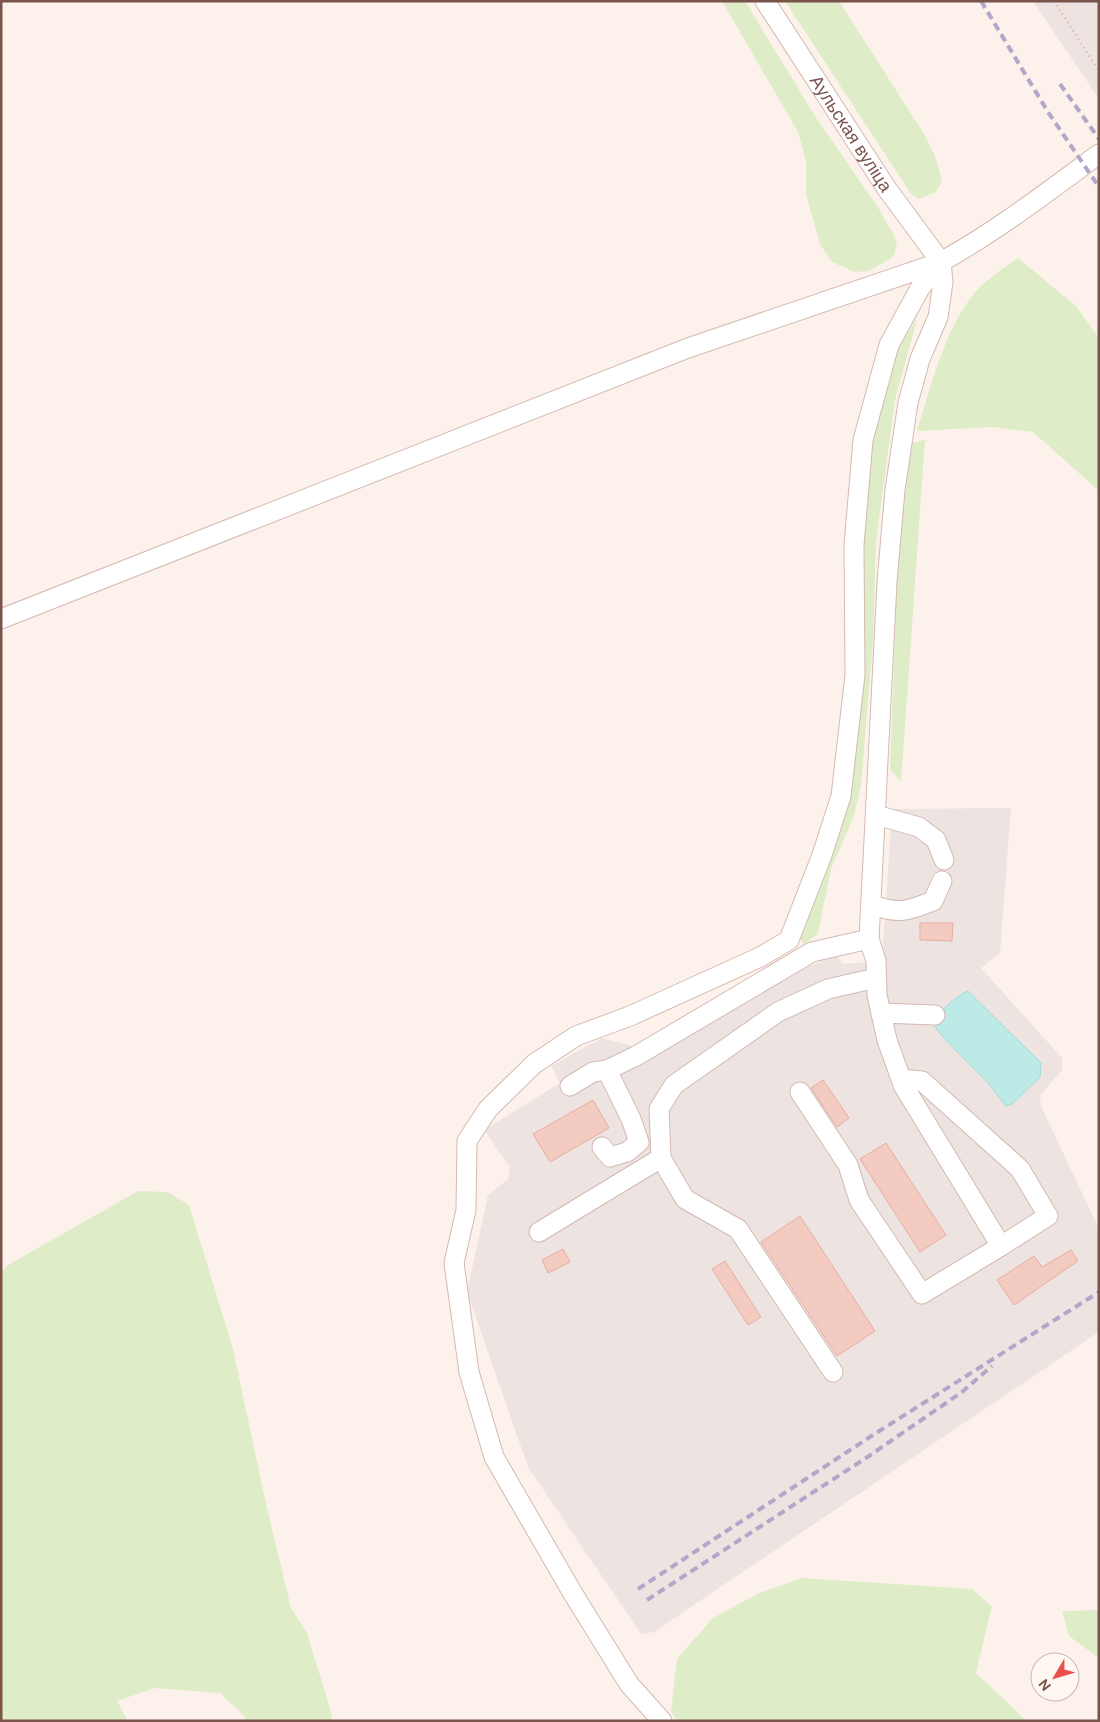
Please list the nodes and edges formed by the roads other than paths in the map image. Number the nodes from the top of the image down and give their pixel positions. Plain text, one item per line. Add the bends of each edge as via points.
1 (765, 1) edge
2 (1099, 154) edge
3 (941, 262) junction
4 (1, 618) edge
5 (876, 815) junction
6 (944, 860) dead end
7 (942, 881) dead end
8 (871, 904) junction
9 (869, 939) junction
10 (876, 978) junction
11 (881, 1013) junction
12 (935, 1015) dead end
13 (607, 1070) junction
14 (901, 1079) junction
15 (570, 1086) dead end
16 (800, 1092) dead end
17 (602, 1147) dead end
18 (661, 1158) junction
19 (539, 1232) dead end
20 (1001, 1246) junction
21 (833, 1372) dead end
22 (662, 1721) edge

1 - 3 street, Аульская вуліца via 887,190
2 - 3 street via 1021,213
3 - 4 street via 688,348
3 - 5 street via 943,282 938,318 920,359 908,403 895,490 887,582
3 - 22 street via 920,288 889,345 863,440 854,545 855,675 841,796 789,940 760,957 638,1012 576,1036 534,1064 488,1109 467,1140 466,1210 454,1263 469,1372 494,1457 629,1684
5 - 6 street via 919,827 936,840
5 - 8 street
7 - 8 street via 933,900 909,910 886,910
8 - 9 street
9 - 10 street via 876,961
9 - 13 street via 812,952
10 - 11 street
10 - 18 street via 828,988 778,1012 674,1085 659,1109
11 - 12 street
11 - 14 street
13 - 15 street via 593,1072
13 - 17 street via 639,1142 627,1152 610,1157
14 - 20 street
14 - 20 street via 922,1081 1020,1169 1048,1216
16 - 20 street via 848,1165 859,1200 922,1294
18 - 19 street
18 - 21 street via 685,1199 738,1229

